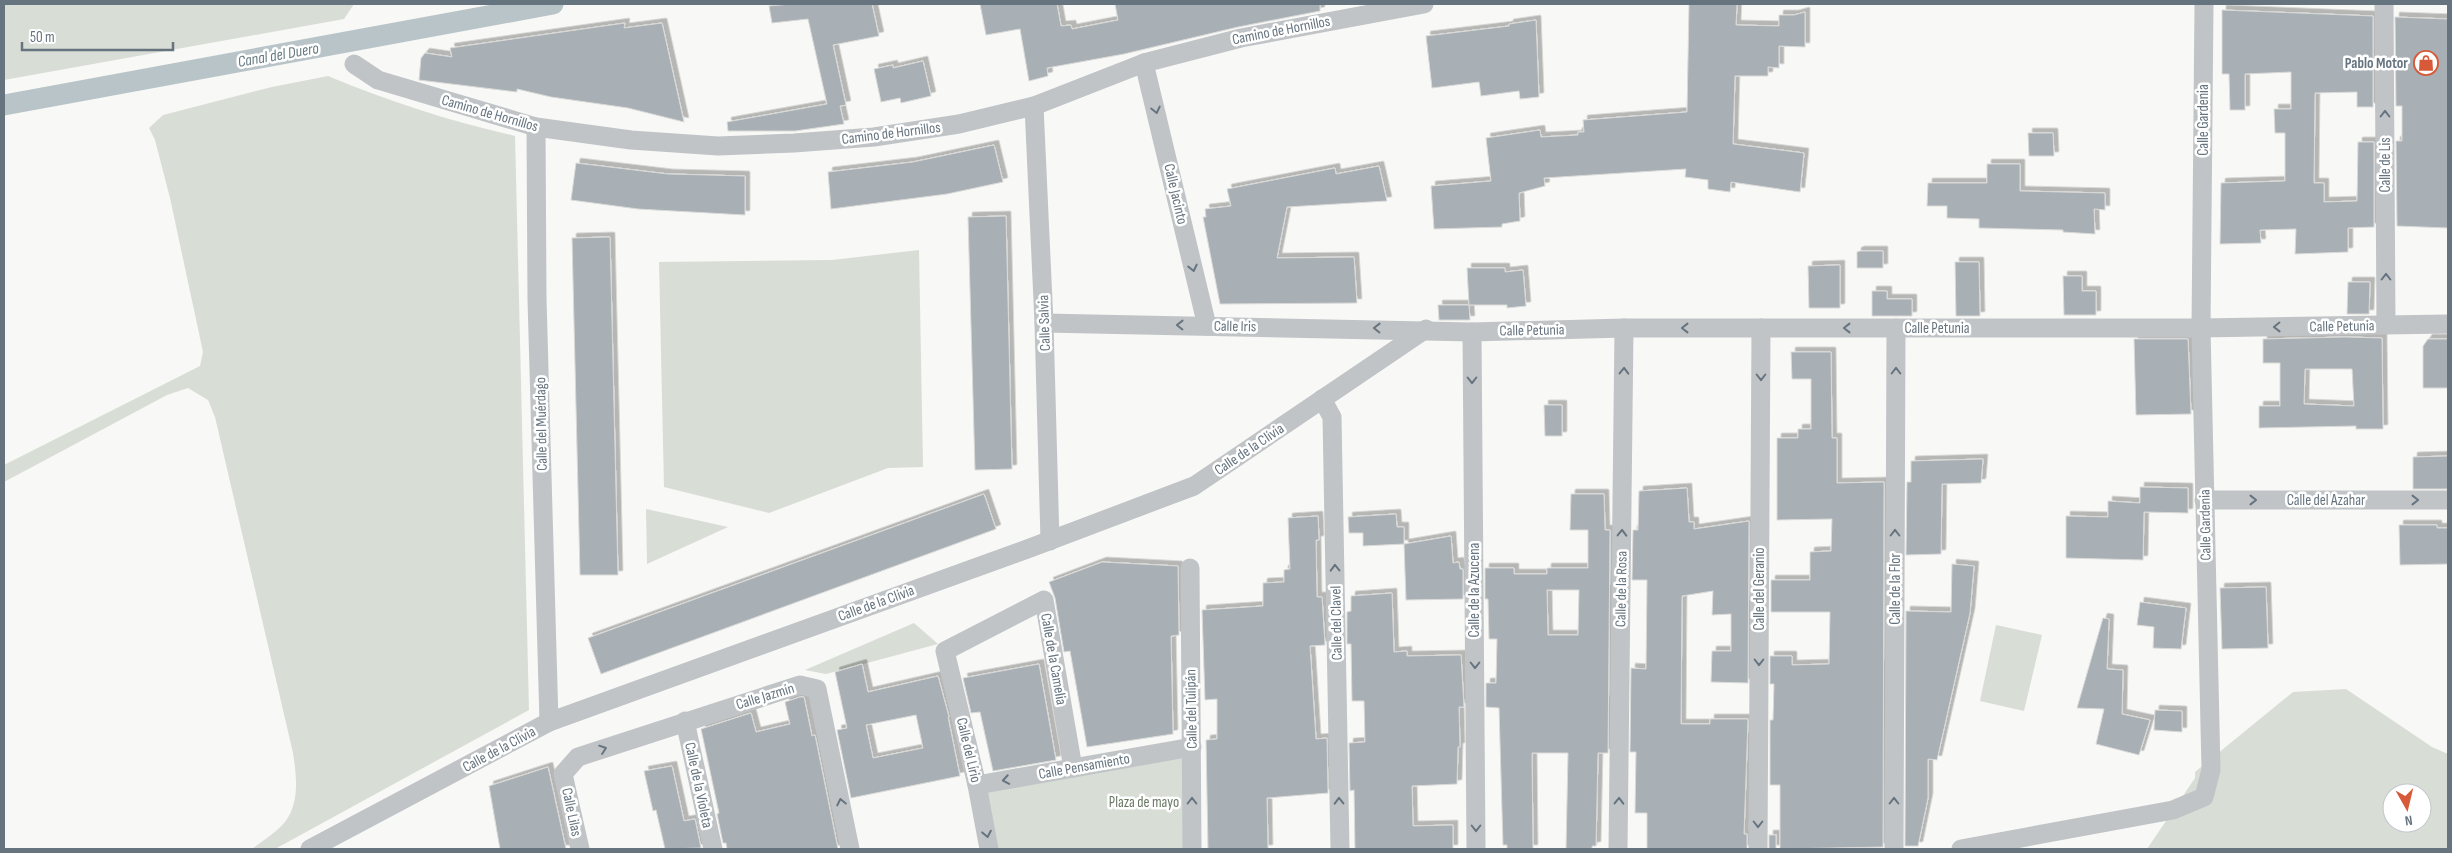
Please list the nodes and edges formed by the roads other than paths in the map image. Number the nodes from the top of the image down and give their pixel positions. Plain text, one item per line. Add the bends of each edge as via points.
1 (1424, 4) edge
2 (2204, 4) edge
3 (2384, 4) edge
4 (1144, 63) junction
5 (354, 64) dead end
6 (1034, 106) junction
7 (536, 127) junction
8 (1044, 323) junction
9 (2448, 324) edge
10 (2386, 325) junction
11 (1207, 326) junction
12 (1624, 328) junction
13 (1761, 328) junction
14 (1896, 328) junction
15 (2201, 328) junction
16 (1426, 329) junction
17 (1472, 332) junction
18 (1322, 399) junction
19 (2204, 500) junction
20 (2448, 500) edge
21 (1050, 541) junction
22 (1190, 568) dead end
23 (945, 651) joint
24 (685, 721) junction
25 (549, 722) junction
26 (1192, 747) junction
27 (1073, 768) junction
28 (563, 774) joint
29 (977, 785) junction
30 (310, 849) edge
31 (580, 849) edge
32 (713, 849) edge
33 (850, 849) edge
34 (989, 849) edge
35 (1192, 849) edge
36 (1340, 849) edge
37 (1476, 849) edge
38 (1618, 849) edge
39 (1758, 849) edge
40 (1894, 849) edge
41 (1961, 849) edge

1 - 4 street, Camino de Hornillos via 1240,38
2 - 15 street, Calle Gardenia
10 -> 3 street, Calle de Lis
4 - 6 street, Camino de Hornillos
4 -> 11 street, Calle Jacinto
5 - 7 street, Camino de Hornillos via 378,80
6 - 7 street, Camino de Hornillos via 959,124 874,137 794,143 718,146 631,140
6 - 8 street, Calle Salvia
7 - 25 street, Calle del Muérdago via 537,299
11 -> 8 street, Calle Iris
8 - 21 street, Calle Salvia
9 - 10 street, Calle Petunia
10 -> 15 street, Calle Petunia
16 -> 11 street, Calle Iris
13 -> 12 street, Calle Petunia
12 - 17 street, Calle Petunia
38 -> 12 street, Calle de la Rosa
14 -> 13 street, Calle Petunia
13 -> 39 street, Calle del Geranio
14 - 15 street, Calle Petunia
40 -> 14 street, Calle de la Flor
15 - 19 street, Calle Gardenia
16 - 17 street, Calle Petunia
16 - 18 street, Calle de la Clivia
17 -> 37 street, Calle de la Azucena
18 - 21 street, Calle de la Clivia via 1194,486
36 -> 18 street, Calle del Clavel via 1332,417
19 -> 20 street, Calle del Azahar
19 - 41 street, Calle Gardenia via 2211,770 2204,797 2173,810
21 - 25 street, Calle de la Clivia
22 - 26 street, Calle del Tulipán
23 - 27 street, Calle de la Camelia via 1044,600
23 - 29 street, Calle del Lírio
28 -> 24 street, Calle Jazmín via 578,757
24 - 32 street, Calle de la Violeta
33 -> 24 street, Calle Jazmín via 817,689 800,685
25 - 30 street, Calle de la Clivia
26 - 27 street, Calle Pensamiento
35 -> 26 street, Calle del Tulipán
27 -> 29 street, Calle Pensamiento
28 - 31 street, Calle Lilas
29 -> 34 street, Calle del Lírio

